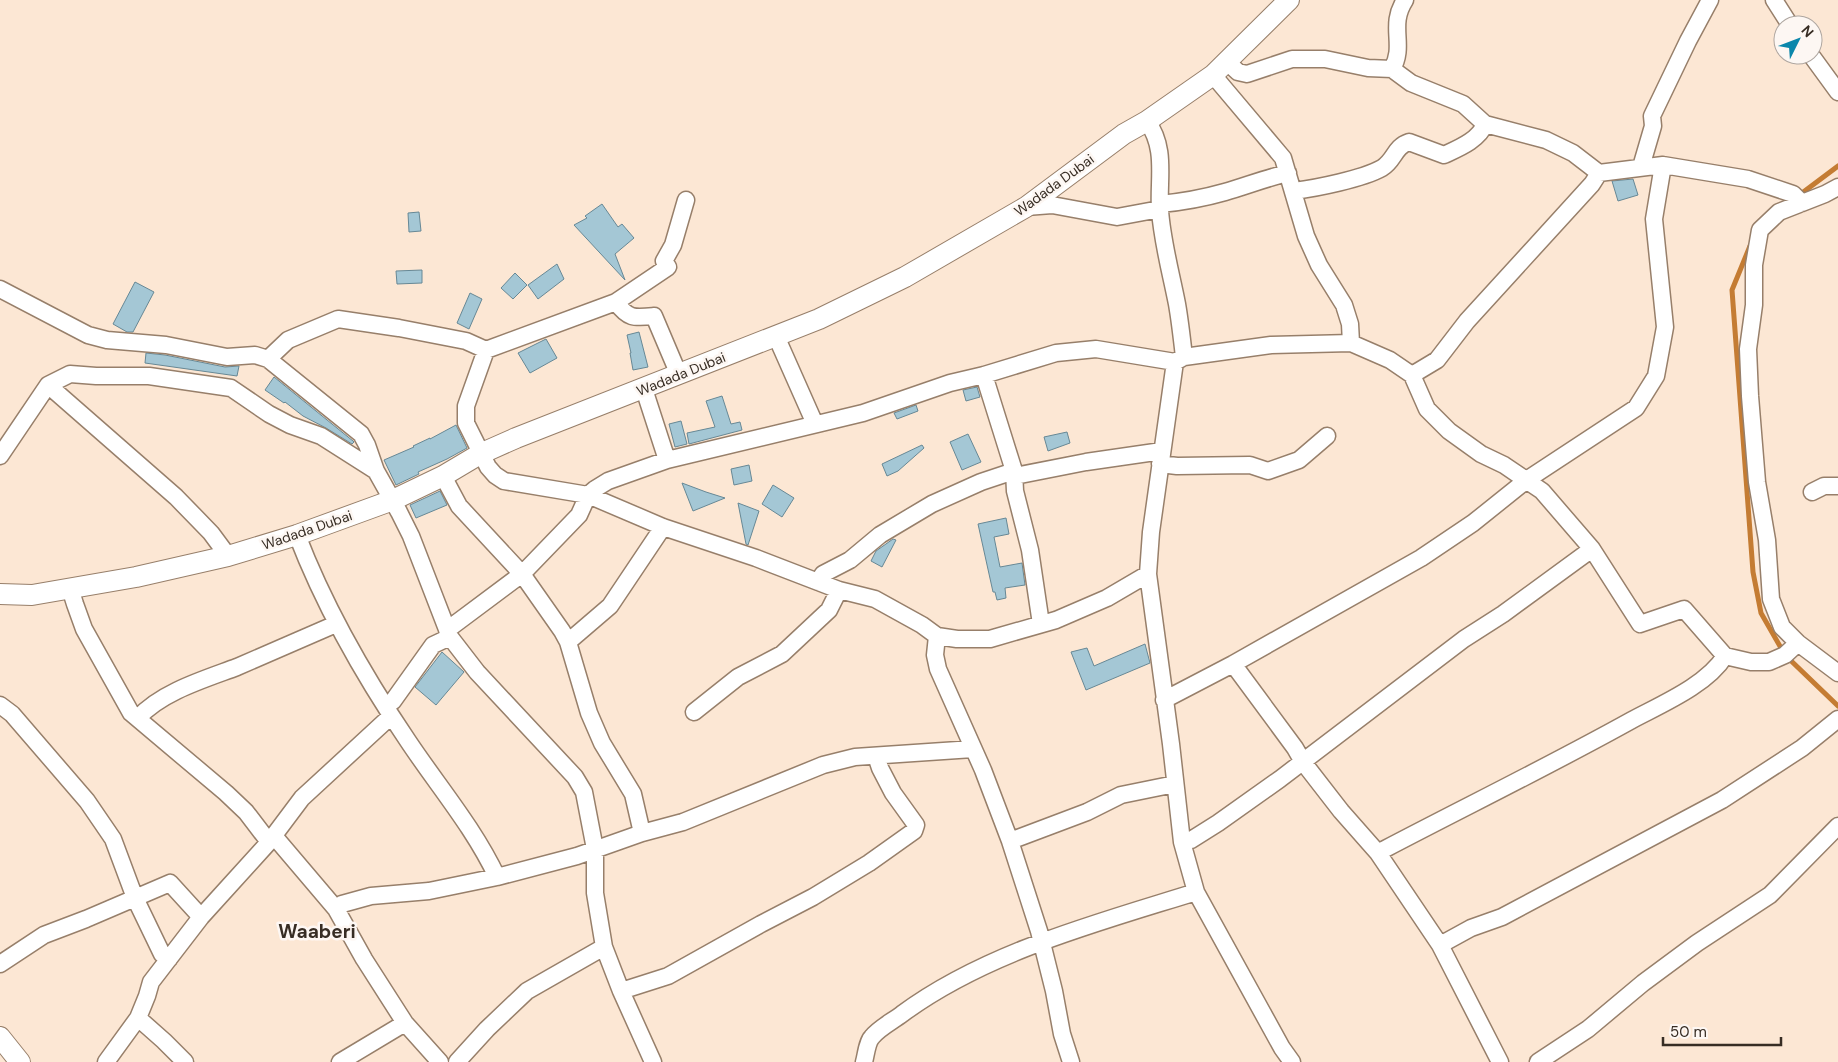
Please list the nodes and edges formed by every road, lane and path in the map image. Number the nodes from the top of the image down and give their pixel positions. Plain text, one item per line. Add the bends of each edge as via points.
1 (1290, 0) edge
2 (1405, 0) edge
3 (1710, 0) edge
4 (1774, 0) edge
5 (1784, 15) edge
6 (1818, 65) edge
7 (1220, 68) junction
8 (1392, 68) junction
9 (1838, 92) edge
10 (1147, 121) junction
11 (1485, 124) junction
12 (1663, 165) junction
13 (1641, 167) junction
14 (1288, 173) junction
15 (1599, 173) junction
16 (1838, 187) edge
17 (1294, 191) junction
18 (686, 200) dead end
19 (1802, 203) junction
20 (1026, 207) junction
21 (1160, 207) junction
22 (0, 289) edge
23 (616, 302) junction
24 (776, 336) junction
25 (1350, 343) junction
26 (486, 350) junction
27 (268, 358) junction
28 (1180, 359) junction
29 (679, 375) junction
30 (984, 375) junction
31 (1412, 375) junction
32 (48, 385) junction
33 (644, 389) junction
34 (814, 424) junction
35 (1327, 436) dead end
36 (480, 454) junction
37 (0, 456) edge
38 (1161, 458) junction
39 (666, 460) junction
40 (376, 471) junction
41 (1015, 473) junction
42 (443, 476) junction
43 (1528, 479) junction
44 (1838, 486) edge
45 (1812, 492) dead end
46 (588, 495) junction
47 (393, 500) junction
48 (663, 527) junction
49 (297, 534) junction
50 (1592, 549) junction
51 (228, 556) junction
52 (522, 574) junction
53 (1148, 574) junction
54 (818, 582) junction
55 (70, 588) junction
56 (839, 590) junction
57 (0, 594) edge
58 (336, 624) junction
59 (1041, 624) junction
60 (448, 634) junction
61 (937, 636) junction
62 (568, 642) junction
63 (1798, 643) junction
64 (1725, 656) junction
65 (1233, 664) junction
66 (1838, 673) edge
67 (1164, 700) junction
68 (0, 705) edge
69 (389, 711) junction
70 (694, 712) dead end
71 (138, 718) junction
72 (1838, 718) edge
73 (973, 749) junction
74 (876, 756) junction
75 (1303, 762) junction
76 (1175, 784) junction
77 (1838, 826) edge
78 (642, 833) junction
79 (271, 839) junction
80 (1010, 841) junction
81 (1182, 842) junction
82 (595, 849) junction
83 (1378, 854) junction
84 (497, 878) junction
85 (1196, 892) junction
86 (135, 898) junction
87 (336, 908) junction
88 (201, 917) junction
89 (1041, 942) junction
90 (1440, 945) junction
91 (604, 947) junction
92 (169, 959) junction
93 (0, 964) edge
94 (621, 991) junction
95 (138, 1018) junction
96 (405, 1024) junction
97 (0, 1037) edge
98 (20, 1062) edge
99 (106, 1062) edge
100 (185, 1062) edge
101 (340, 1062) edge
102 (440, 1062) edge
103 (458, 1062) edge
104 (653, 1062) edge
105 (864, 1062) edge
106 (1071, 1062) edge
107 (1292, 1062) edge
108 (1500, 1062) edge
109 (1538, 1062) edge

1 - 7 street, Wadada Dubai
2 - 8 street via 1399,10 1396,32 1399,52
3 - 13 street via 1652,116 1654,126
4 - 5 street
6 - 9 street
7 - 8 street via 1247,74 1292,59 1325,59 1368,68
7 - 10 street, Wadada Dubai
7 - 14 street via 1283,158
8 - 11 street via 1411,83 1463,104
10 - 20 street, Wadada Dubai via 1124,134
10 - 21 street via 1154,129 1161,157
11 - 15 street via 1546,140 1573,153
11 - 17 street via 1473,139 1444,155 1409,142 1400,145 1390,163 1370,174
12 - 13 street
12 - 19 street via 1748,179 1793,194
12 - 43 street via 1654,219 1665,327 1656,376 1636,408
13 - 15 street
14 - 17 street
14 - 21 street
15 - 31 street via 1437,360
16 - 19 street
17 - 25 street via 1306,236 1319,265 1344,305 1352,335
18 - 23 street via 673,245 664,260 668,267
19 - 63 street via 1779,212 1760,230 1748,349 1757,482 1767,540 1771,599 1782,627
20 - 21 street via 1052,206 1117,217
20 - 24 street, Wadada Dubai via 905,277
21 - 28 street via 1178,306
22 - 27 street via 88,335 107,340 166,345 227,357 255,355
23 - 26 street
23 - 29 street via 624,313 631,316 654,316
24 - 29 street, Wadada Dubai
24 - 34 street
25 - 28 street via 1271,345
25 - 31 street via 1390,360
26 - 27 street via 466,341 338,319 288,340
26 - 36 street via 466,406 466,423
27 - 40 street via 360,434
28 - 30 street via 1096,349 1056,354
28 - 38 street
29 - 33 street, Wadada Dubai
30 - 34 street via 950,382 863,413
30 - 41 street
31 - 43 street via 1426,409 1449,431 1481,454
32 - 37 street
32 - 40 street via 70,374 149,376 231,388 269,414 321,436
32 - 51 street via 176,497
33 - 36 street, Wadada Dubai
33 - 39 street
34 - 39 street
35 - 38 street via 1299,460 1268,471 1250,465 1177,466
36 - 42 street, Wadada Dubai
36 - 46 street via 495,476 504,481
38 - 41 street via 1086,462
38 - 53 street
39 - 46 street via 608,481
40 - 47 street
41 - 54 street via 981,482 932,504 880,535 850,560 823,574
41 - 59 street
42 - 47 street, Wadada Dubai
42 - 52 street via 460,506
43 - 50 street via 1542,490
43 - 65 street via 1421,558
44 - 45 street via 1824,486
46 - 48 street
46 - 52 street via 579,515
47 - 49 street, Wadada Dubai
47 - 60 street
48 - 54 street
48 - 62 street via 610,606
49 - 51 street, Wadada Dubai
49 - 58 street
50 - 64 street via 1640,624 1684,609
50 - 75 street via 1464,639
51 - 55 street, Wadada Dubai
52 - 60 street
52 - 62 street
53 - 59 street via 1107,598
53 - 67 street
54 - 56 street
55 - 57 street, Wadada Dubai via 32,595
55 - 71 street via 84,629 126,705
56 - 61 street via 876,599
56 - 70 street via 829,610 782,654 738,678
58 - 69 street
58 - 71 street via 203,678 160,700
59 - 61 street via 990,639
60 - 69 street via 433,645 393,700
60 - 82 street via 477,672 576,777 584,792
61 - 73 street via 935,655 938,669
62 - 78 street via 589,713 602,743 633,794
63 - 64 street via 1785,655 1769,662 1750,662
63 - 66 street
64 - 83 street via 1719,666 1686,691
65 - 67 street
65 - 75 street
67 - 76 street
68 - 86 street via 12,714 87,801 113,839
69 - 79 street via 302,798
69 - 84 street via 465,822
71 - 79 street via 226,793
72 - 90 street via 1802,748 1722,800 1502,917 1470,928
73 - 74 street
73 - 80 street
74 - 78 street via 855,757 824,765 683,822
74 - 94 street via 893,793 916,825 914,830 869,863 813,897 668,976
75 - 81 street via 1218,823
75 - 83 street
76 - 80 street via 1122,795
76 - 81 street
77 - 109 street via 1770,895 1696,943 1588,1029
78 - 82 street
79 - 87 street
79 - 88 street
80 - 89 street
81 - 85 street
82 - 84 street
82 - 91 street via 595,893
83 - 90 street
84 - 87 street via 429,891 371,896
85 - 89 street
85 - 107 street
86 - 88 street via 170,883
86 - 92 street via 162,954
86 - 93 street via 44,935
87 - 96 street
88 - 92 street
89 - 105 street via 982,968 914,1005 871,1037
89 - 106 street
90 - 108 street
91 - 94 street
91 - 103 street via 527,991 486,1029
92 - 95 street via 151,982
94 - 104 street
95 - 99 street
95 - 100 street
96 - 101 street
96 - 102 street
97 - 98 street

